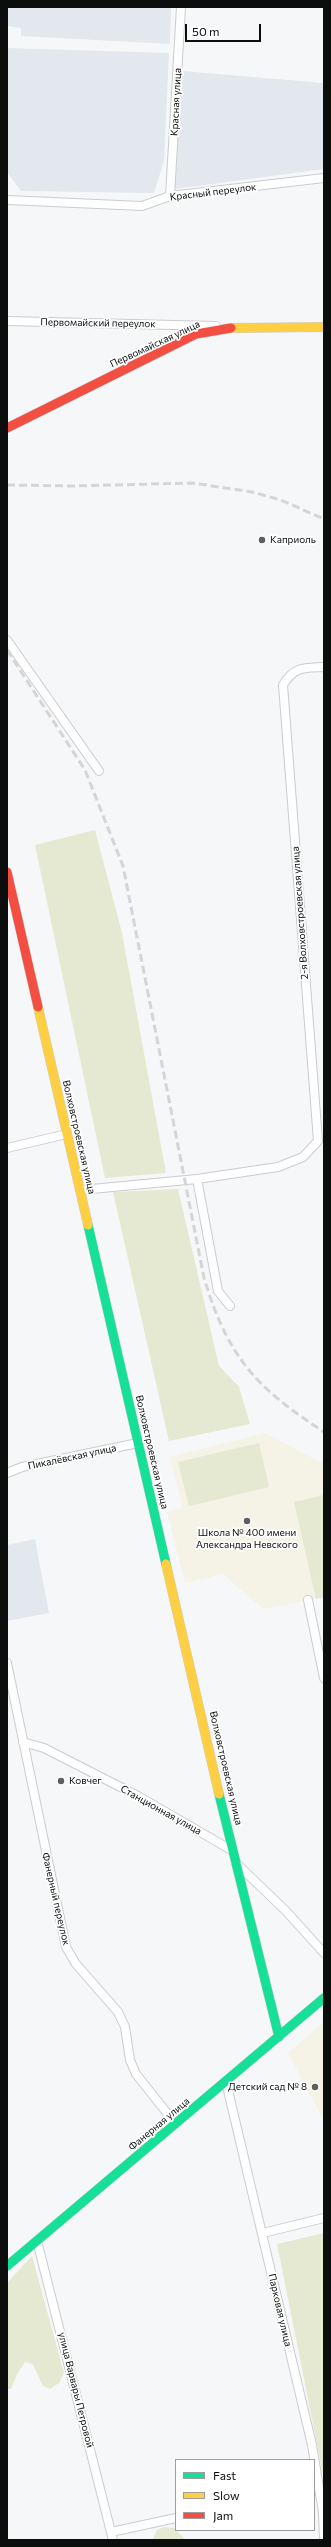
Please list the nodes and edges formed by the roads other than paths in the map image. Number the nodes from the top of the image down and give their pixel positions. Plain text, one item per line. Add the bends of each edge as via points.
1 (181, 7) edge
2 (324, 178) edge
3 (170, 196) junction
4 (7, 200) edge
5 (7, 321) edge
6 (237, 326) junction
7 (324, 327) edge
8 (7, 428) edge
9 (7, 640) edge
10 (324, 667) edge
11 (99, 771) dead end
12 (7, 872) edge
13 (67, 1134) junction
14 (7, 1148) edge
15 (197, 1179) junction
16 (81, 1190) junction
17 (230, 1306) dead end
18 (138, 1443) junction
19 (7, 1472) edge
20 (308, 1600) dead end
21 (7, 1663) edge
22 (324, 1678) edge
23 (23, 1742) junction
24 (233, 1851) junction
25 (236, 1863) junction
26 (324, 1953) edge
27 (324, 1998) edge
28 (279, 2037) junction
29 (226, 2082) junction
30 (167, 2131) junction
31 (324, 2218) edge
32 (263, 2233) junction
33 (37, 2241) junction
34 (7, 2266) edge
35 (311, 2459) edge
36 (316, 2480) edge
37 (175, 2518) edge
38 (112, 2536) edge
39 (324, 2540) edge

1 - 3 street, Красная улица
2 - 3 street, Красный переулок
3 - 4 street, Красный переулок via 142,206
5 - 6 street, Первомайский переулок
6 - 7 street, Первомайская улица
6 - 8 street, Первомайская улица via 196,334
9 - 11 street
10 - 15 street, 2-я Волховстроевская улица via 302,668 289,674 283,684 318,1141 303,1157 278,1167
12 - 13 street, Волховстроевская улица
13 - 14 street
13 - 16 street, Волховстроевская улица
15 - 16 street
15 - 17 street via 218,1291
16 - 18 street, Волховстроевская улица
18 - 19 street, Пикалёвская улица
18 - 24 street, Волховстроевская улица
20 - 22 street
21 - 23 street, Фанерный переулок
23 - 24 street, Станционная улица via 44,1748 138,1796
23 - 30 street, Фанерный переулок via 66,1947 76,1964 118,2012 125,2027 130,2060 136,2074 167,2113
24 - 25 street, Волховстроевская улица
25 - 26 street via 286,1911
25 - 28 street, Волховстроевская улица
27 - 28 street, Фанерная улица
28 - 29 street, Фанерная улица
29 - 30 street, Фанерная улица
29 - 32 street, Парковая улица
30 - 33 street, Фанерная улица
31 - 32 street
32 - 35 street, Парковая улица
33 - 34 street, Фанерная улица
33 - 38 street, улица Варвары Петровой
36 - 39 street, Парковая улица
37 - 38 street

